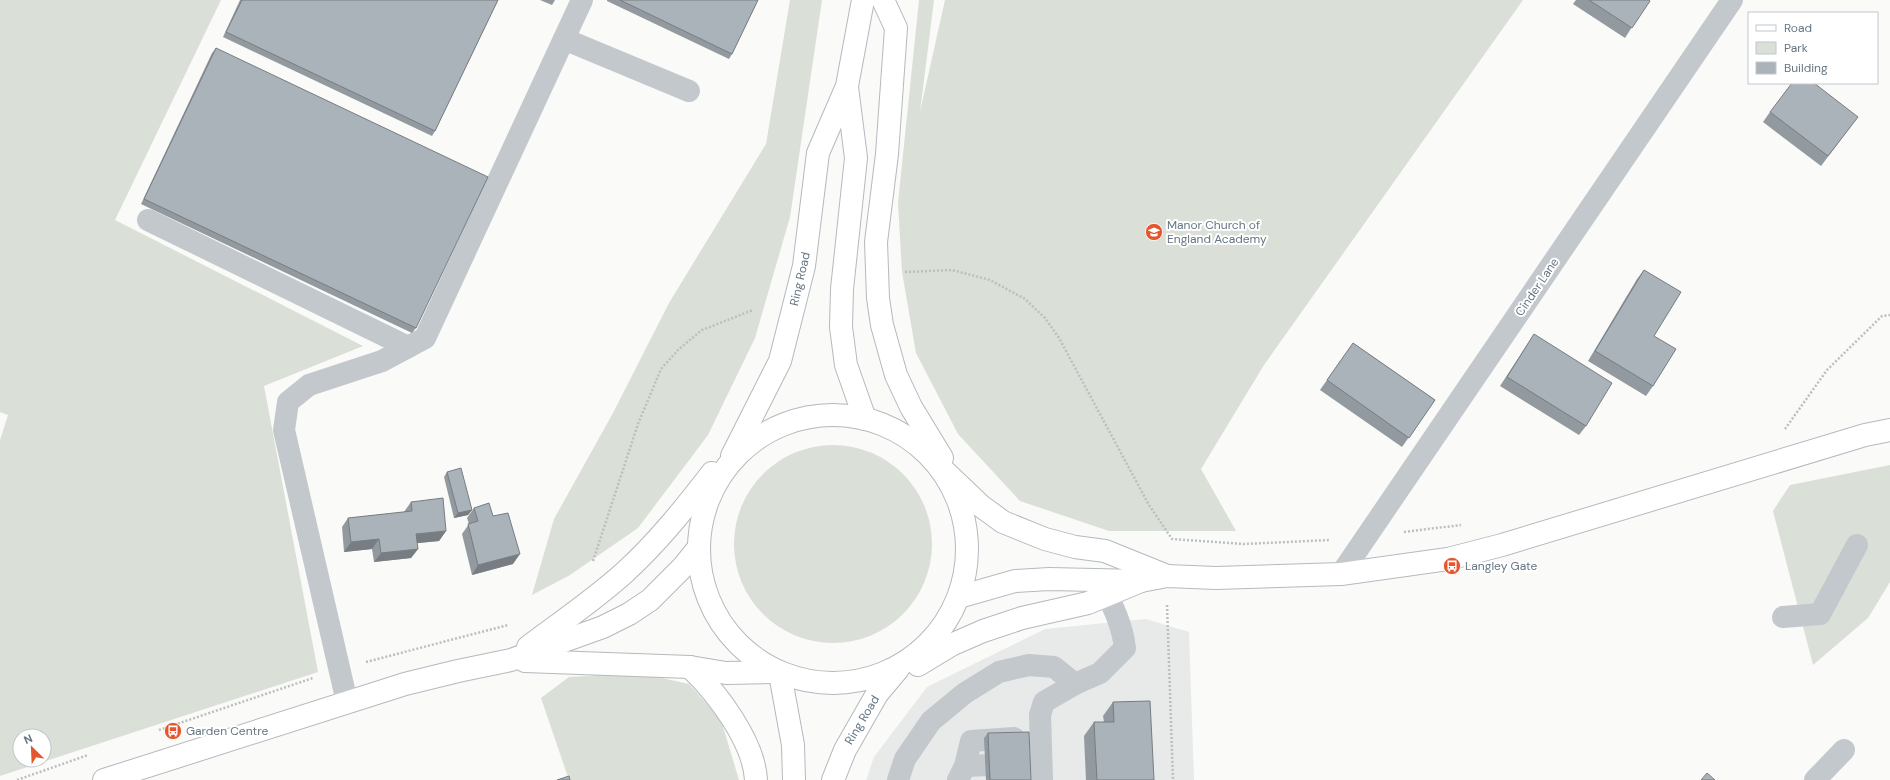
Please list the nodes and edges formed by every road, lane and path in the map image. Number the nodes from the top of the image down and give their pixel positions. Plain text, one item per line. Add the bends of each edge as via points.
1 (582, 0) edge
2 (863, 0) edge
3 (883, 0) edge
4 (1732, 0) edge
5 (564, 39) junction
6 (847, 86) junction
7 (689, 91) dead end
8 (148, 220) dead end
9 (902, 272) dead end
10 (754, 310) dead end
11 (1890, 315) edge
12 (408, 347) junction
13 (866, 419) junction
14 (1890, 430) edge
15 (744, 431) junction
16 (1783, 431) dead end
17 (727, 466) junction
18 (940, 467) junction
19 (958, 484) junction
20 (1468, 524) dead end
21 (1366, 538) junction
22 (1857, 545) dead end
23 (699, 547) junction
24 (590, 567) dead end
25 (1341, 574) junction
26 (1167, 576) junction
27 (1103, 589) junction
28 (959, 597) junction
29 (1783, 617) dead end
30 (511, 660) junction
31 (901, 665) junction
32 (690, 667) junction
33 (778, 673) junction
34 (886, 684) junction
35 (1075, 684) junction
36 (347, 702) junction
37 (1040, 736) junction
38 (1844, 750) dead end
39 (1041, 771) edge
40 (961, 773) edge
41 (104, 780) edge
42 (756, 780) edge
43 (794, 780) edge
44 (833, 780) edge
45 (898, 780) edge
46 (1173, 780) edge
47 (1815, 780) edge

1 - 5 lane
2 - 6 main road, Ring Road
3 - 19 main road via 896,28 887,154 876,242 878,298 882,325 896,375 911,406
4 - 21 lane, Cinder Lane
5 - 7 lane
5 - 12 lane via 425,338
6 - 13 main road, Ring Road via 856,158 842,289 841,327 846,365
6 - 15 main road, Ring Road via 818,153 804,266 780,361
8 - 12 lane
9 - 21 path via 952,270 990,280 1025,300 1045,318 1059,338 1149,505 1172,540 1244,544
10 - 24 path via 702,330 679,349 661,369 638,424
11 - 16 path via 1882,316 1827,370
12 - 36 lane via 382,361 309,385 288,402 284,430
13 - 17 main road via 841,415 793,421 771,430 750,444
13 - 18 main road via 894,429 913,441
14 - 25 main road via 1865,435 1502,545 1448,558
15 - 17 main road, Ring Road
15 - 30 main road via 686,507 624,573
17 - 23 main road via 714,486 703,516
18 - 19 main road
18 - 28 main road via 964,518 968,544 966,571
19 - 26 main road via 1003,522 1045,539 1075,547 1106,551
20 - 21 path
21 - 25 lane, Cinder Lane
22 - 29 lane via 1820,614
23 - 30 main road via 650,600 629,614 603,627
23 - 33 main road via 704,585 720,621 735,642 755,659
25 - 26 main road via 1216,578
26 - 27 main road
26 - 46 path
27 - 28 main road via 1049,579 1015,581
27 - 34 main road via 1088,603 1022,618 982,631 952,645
27 - 35 lane via 1119,619 1125,648 1100,673
28 - 31 main road via 945,624 926,647
30 - 32 main road
30 - 36 main road via 420,680
31 - 33 main road via 879,676 855,682 830,684 806,681
31 - 34 main road, Ring Road
32 - 33 main road via 726,673
32 - 42 main road via 709,687 743,737
33 - 43 main road via 793,745
34 - 44 main road, Ring Road via 876,694 845,750
35 - 37 lane via 1044,702 1040,715
35 - 45 lane via 1054,667 1029,665 999,672 965,693 931,721 905,758
36 - 41 main road
37 - 39 lane
37 - 40 lane via 971,741
38 - 47 lane
39 - 40 lane

